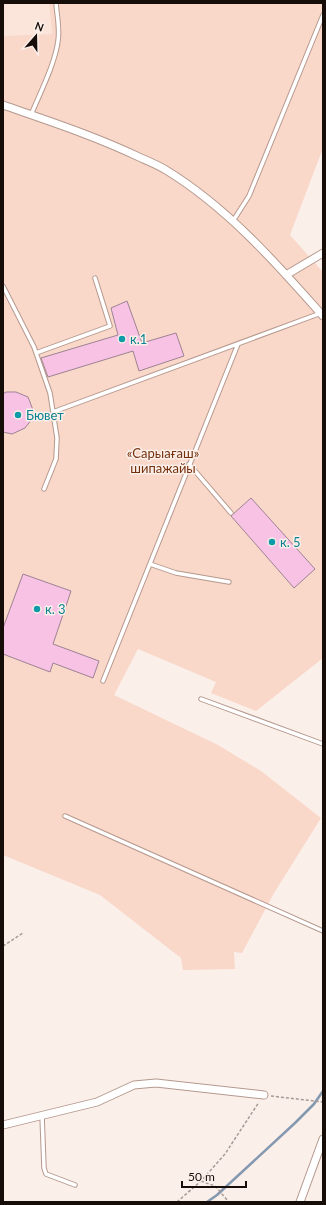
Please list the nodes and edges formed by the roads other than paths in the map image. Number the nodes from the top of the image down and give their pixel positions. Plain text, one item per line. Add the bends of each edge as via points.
1 (56, 3) edge
2 (323, 15) edge
3 (3, 105) edge
4 (31, 115) junction
5 (233, 221) junction
6 (323, 253) edge
7 (286, 275) junction
8 (95, 278) dead end
9 (3, 286) edge
10 (322, 315) edge
11 (238, 344) junction
12 (36, 353) junction
13 (54, 412) junction
14 (190, 464) junction
15 (44, 489) dead end
16 (231, 513) dead end
17 (150, 564) junction
18 (229, 582) dead end
19 (103, 681) dead end
20 (200, 699) dead end
21 (323, 744) edge
22 (65, 816) dead end
23 (323, 931) edge
24 (264, 1095) road end
25 (42, 1115) junction
26 (3, 1125) edge
27 (323, 1139) edge
28 (75, 1185) dead end
29 (300, 1202) edge

1 - 4 lane via 58,42
2 - 5 lane via 249,196
3 - 4 street
4 - 5 street via 113,144 165,170 194,188
5 - 7 street
6 - 7 street
7 - 10 street
8 - 12 lane via 110,326
9 - 12 lane
10 - 11 lane
11 - 13 lane
11 - 14 lane
12 - 13 lane
13 - 15 lane via 56,459
14 - 16 lane
14 - 17 lane
17 - 18 lane via 176,573
17 - 19 lane
20 - 21 lane
22 - 23 lane
24 - 25 street via 156,1083 134,1085 98,1102
25 - 26 street
25 - 28 lane via 46,1174
27 - 29 street

